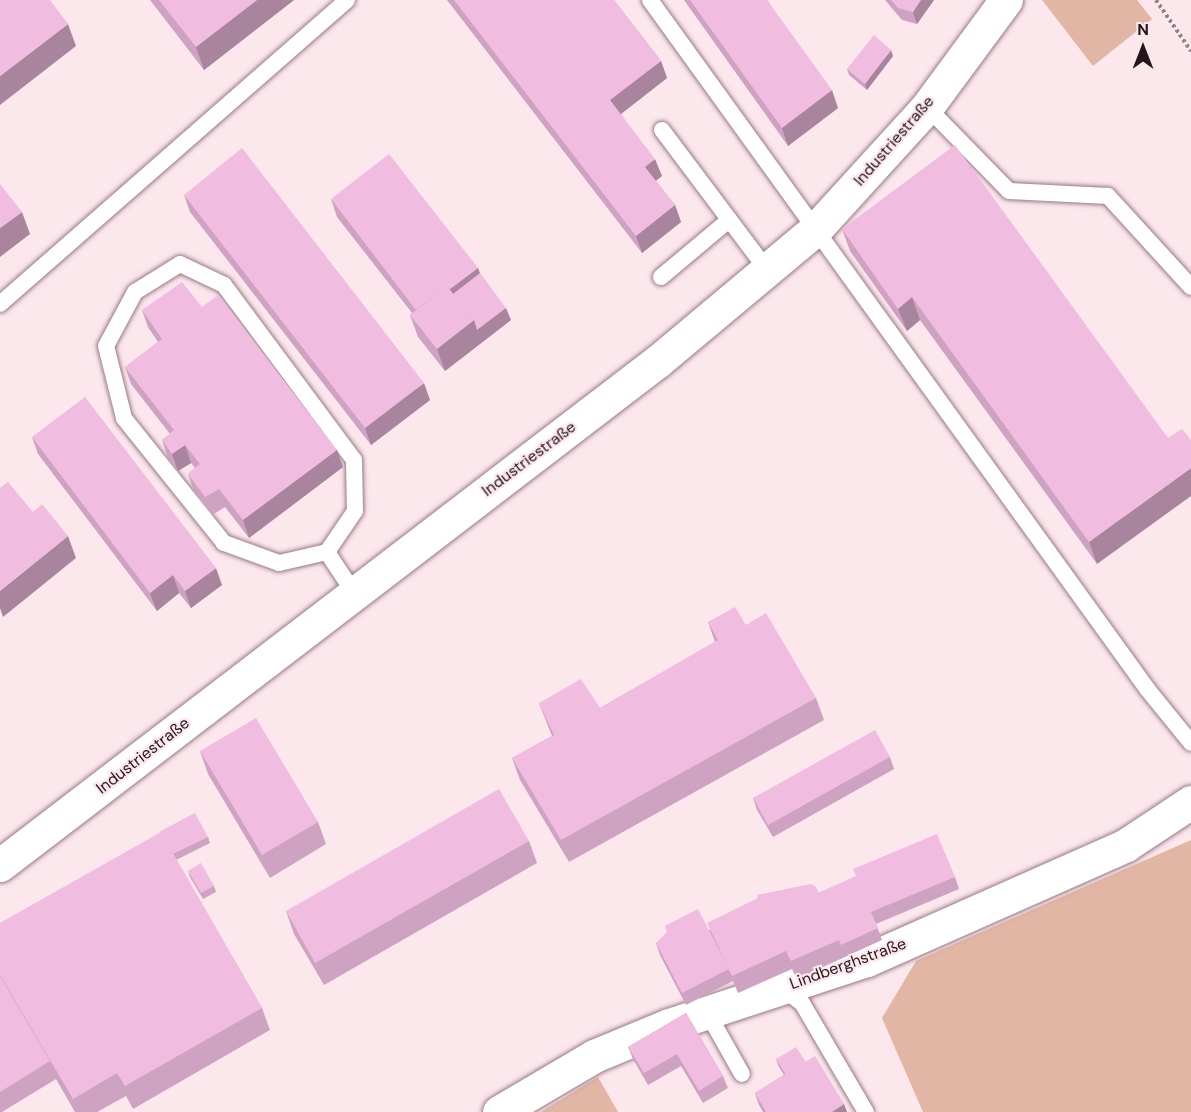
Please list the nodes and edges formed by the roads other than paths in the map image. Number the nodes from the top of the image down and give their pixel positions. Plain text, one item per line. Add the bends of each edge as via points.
1 (346, 0) edge
2 (650, 0) edge
3 (1006, 0) edge
4 (927, 106) junction
5 (663, 130) dead end
6 (729, 220) junction
7 (816, 230) junction
8 (767, 270) junction
9 (662, 277) dead end
10 (1191, 287) edge
11 (0, 304) edge
12 (327, 552) junction
13 (354, 593) junction
14 (1191, 743) edge
15 (1191, 801) edge
16 (0, 865) edge
17 (783, 988) junction
18 (707, 1012) junction
19 (742, 1074) dead end
20 (499, 1112) edge
21 (866, 1112) edge

1 - 11 lane
2 - 7 lane
3 - 4 street, Industriestraße
4 - 7 street, Industriestraße
4 - 10 lane via 1009,191 1108,196
5 - 6 lane
6 - 8 lane
6 - 9 lane
7 - 8 street, Industriestraße
7 - 14 lane via 1148,690
8 - 13 street, Industriestraße via 658,361
12 - 12 lane via 355,511 354,460 224,285 180,264 135,292 106,346 124,418 224,543 279,563
12 - 13 lane
13 - 16 street, Industriestraße
15 - 17 street, Lindberghstraße via 1126,846 867,960
17 - 18 street, Lindberghstraße
17 - 21 lane via 802,1003
18 - 19 lane
18 - 20 street, Lindberghstraße via 594,1056

